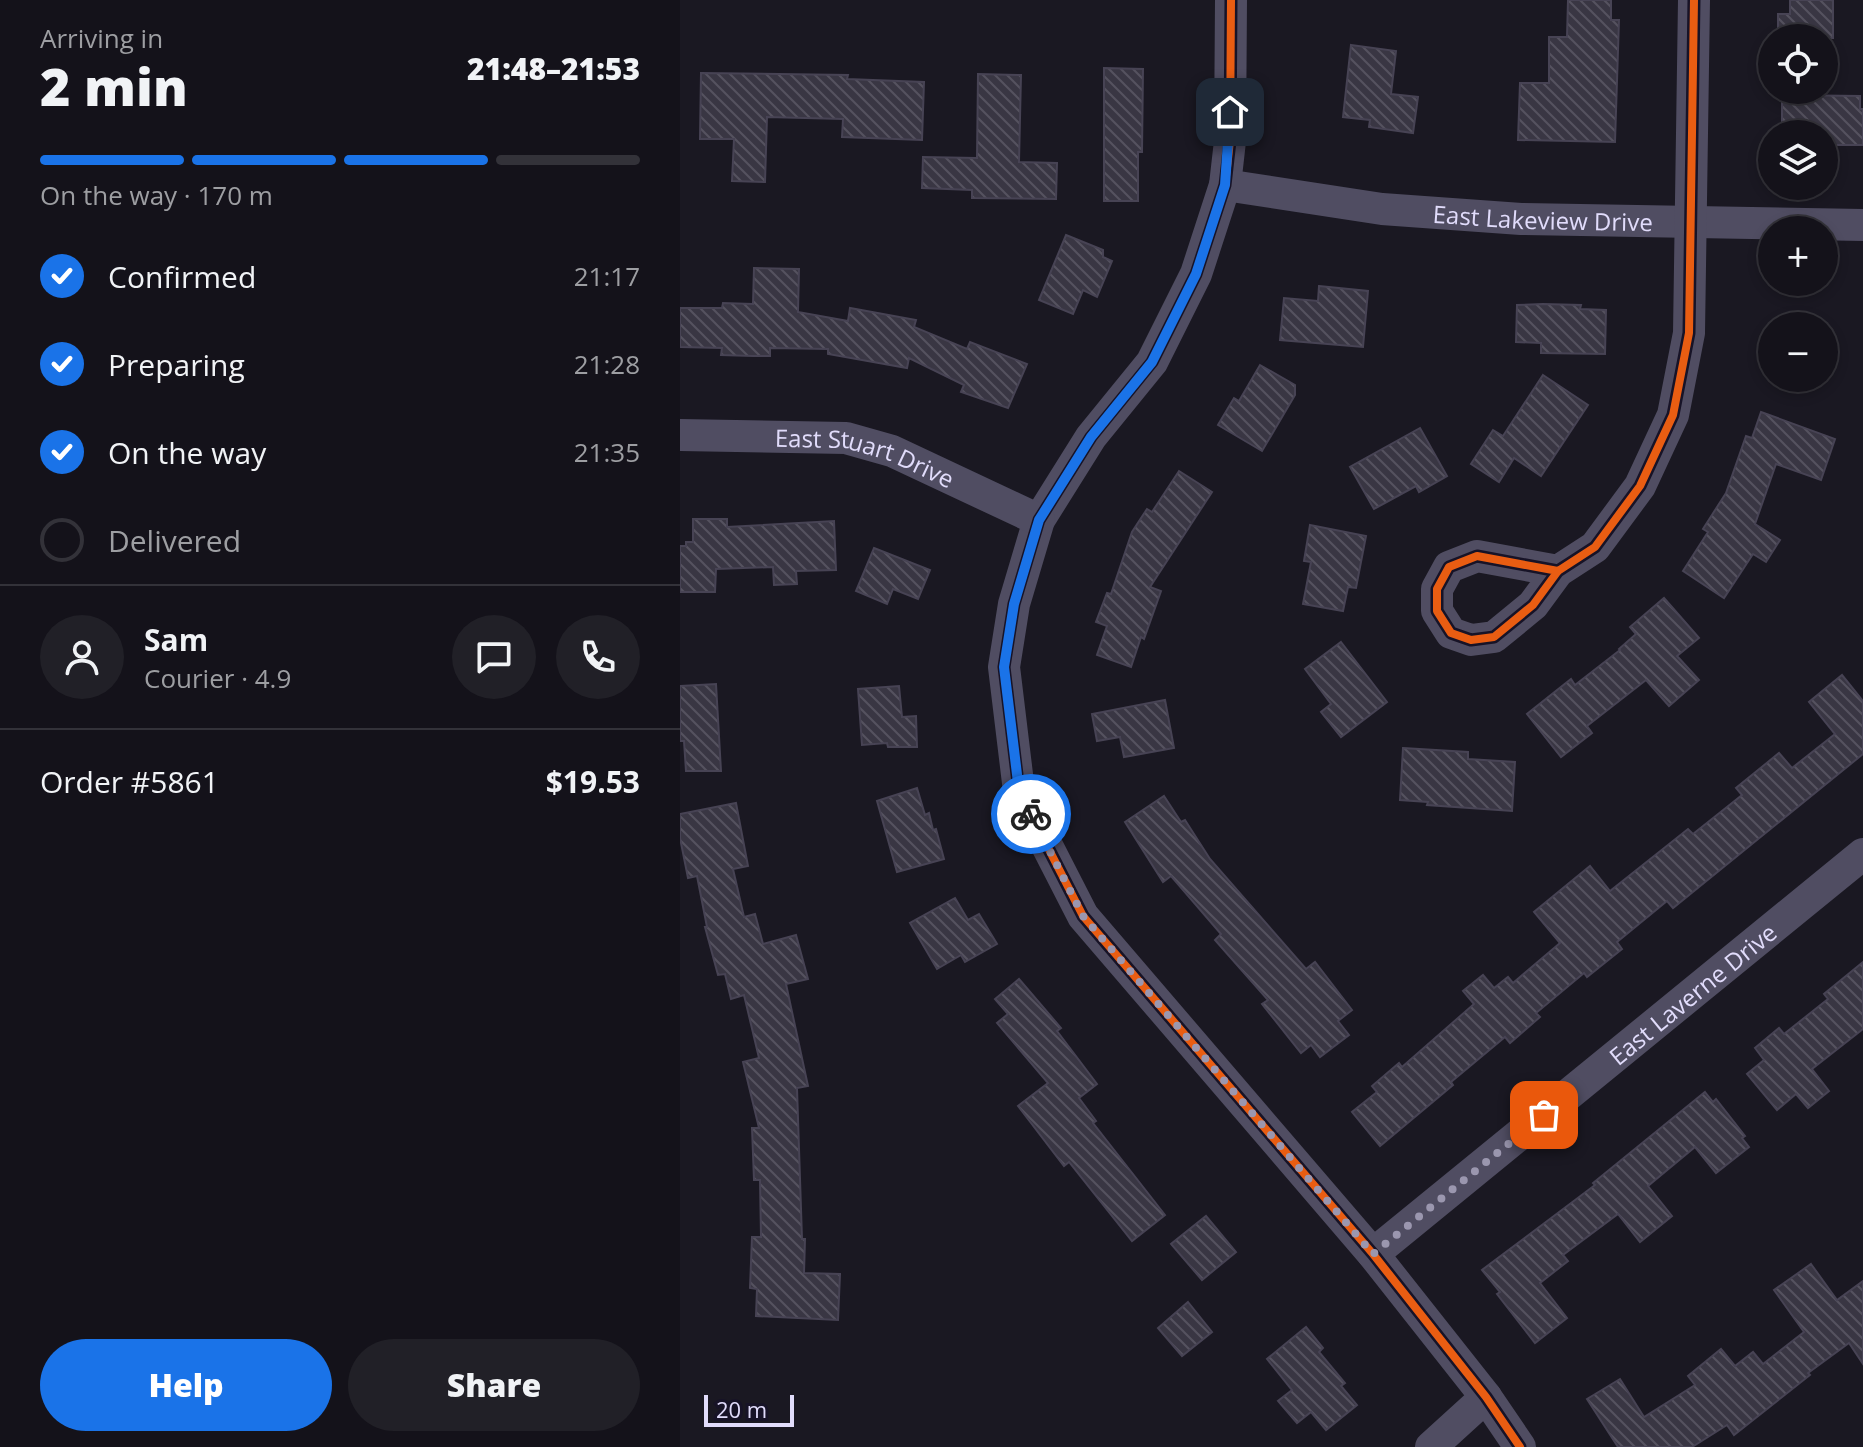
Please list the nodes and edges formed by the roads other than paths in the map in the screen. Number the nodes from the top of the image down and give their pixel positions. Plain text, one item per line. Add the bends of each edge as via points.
1 (1231, 0) edge
2 (1694, 0) edge
3 (1225, 185) junction
4 (1691, 224) junction
5 (1863, 225) edge
6 (680, 435) edge
7 (1039, 520) junction
8 (1558, 571) dead end
9 (1863, 854) edge
10 (1373, 1254) junction
11 (1486, 1397) junction
12 (1431, 1447) edge
13 (1520, 1447) edge

1 - 3 street
2 - 4 street
3 - 4 street, East Lakeview Drive via 1382,209
3 - 7 street via 1196,274 1152,362 1091,437
4 - 5 street, East Lakeview Drive
4 - 8 street via 1689,333 1673,415 1640,486 1595,547
6 - 7 street, East Stuart Drive via 846,438 892,451
7 - 10 street via 1014,604 1004,667 1019,791 1083,916
9 - 10 street, East Laverne Drive
10 - 11 street
11 - 12 street
11 - 13 street

